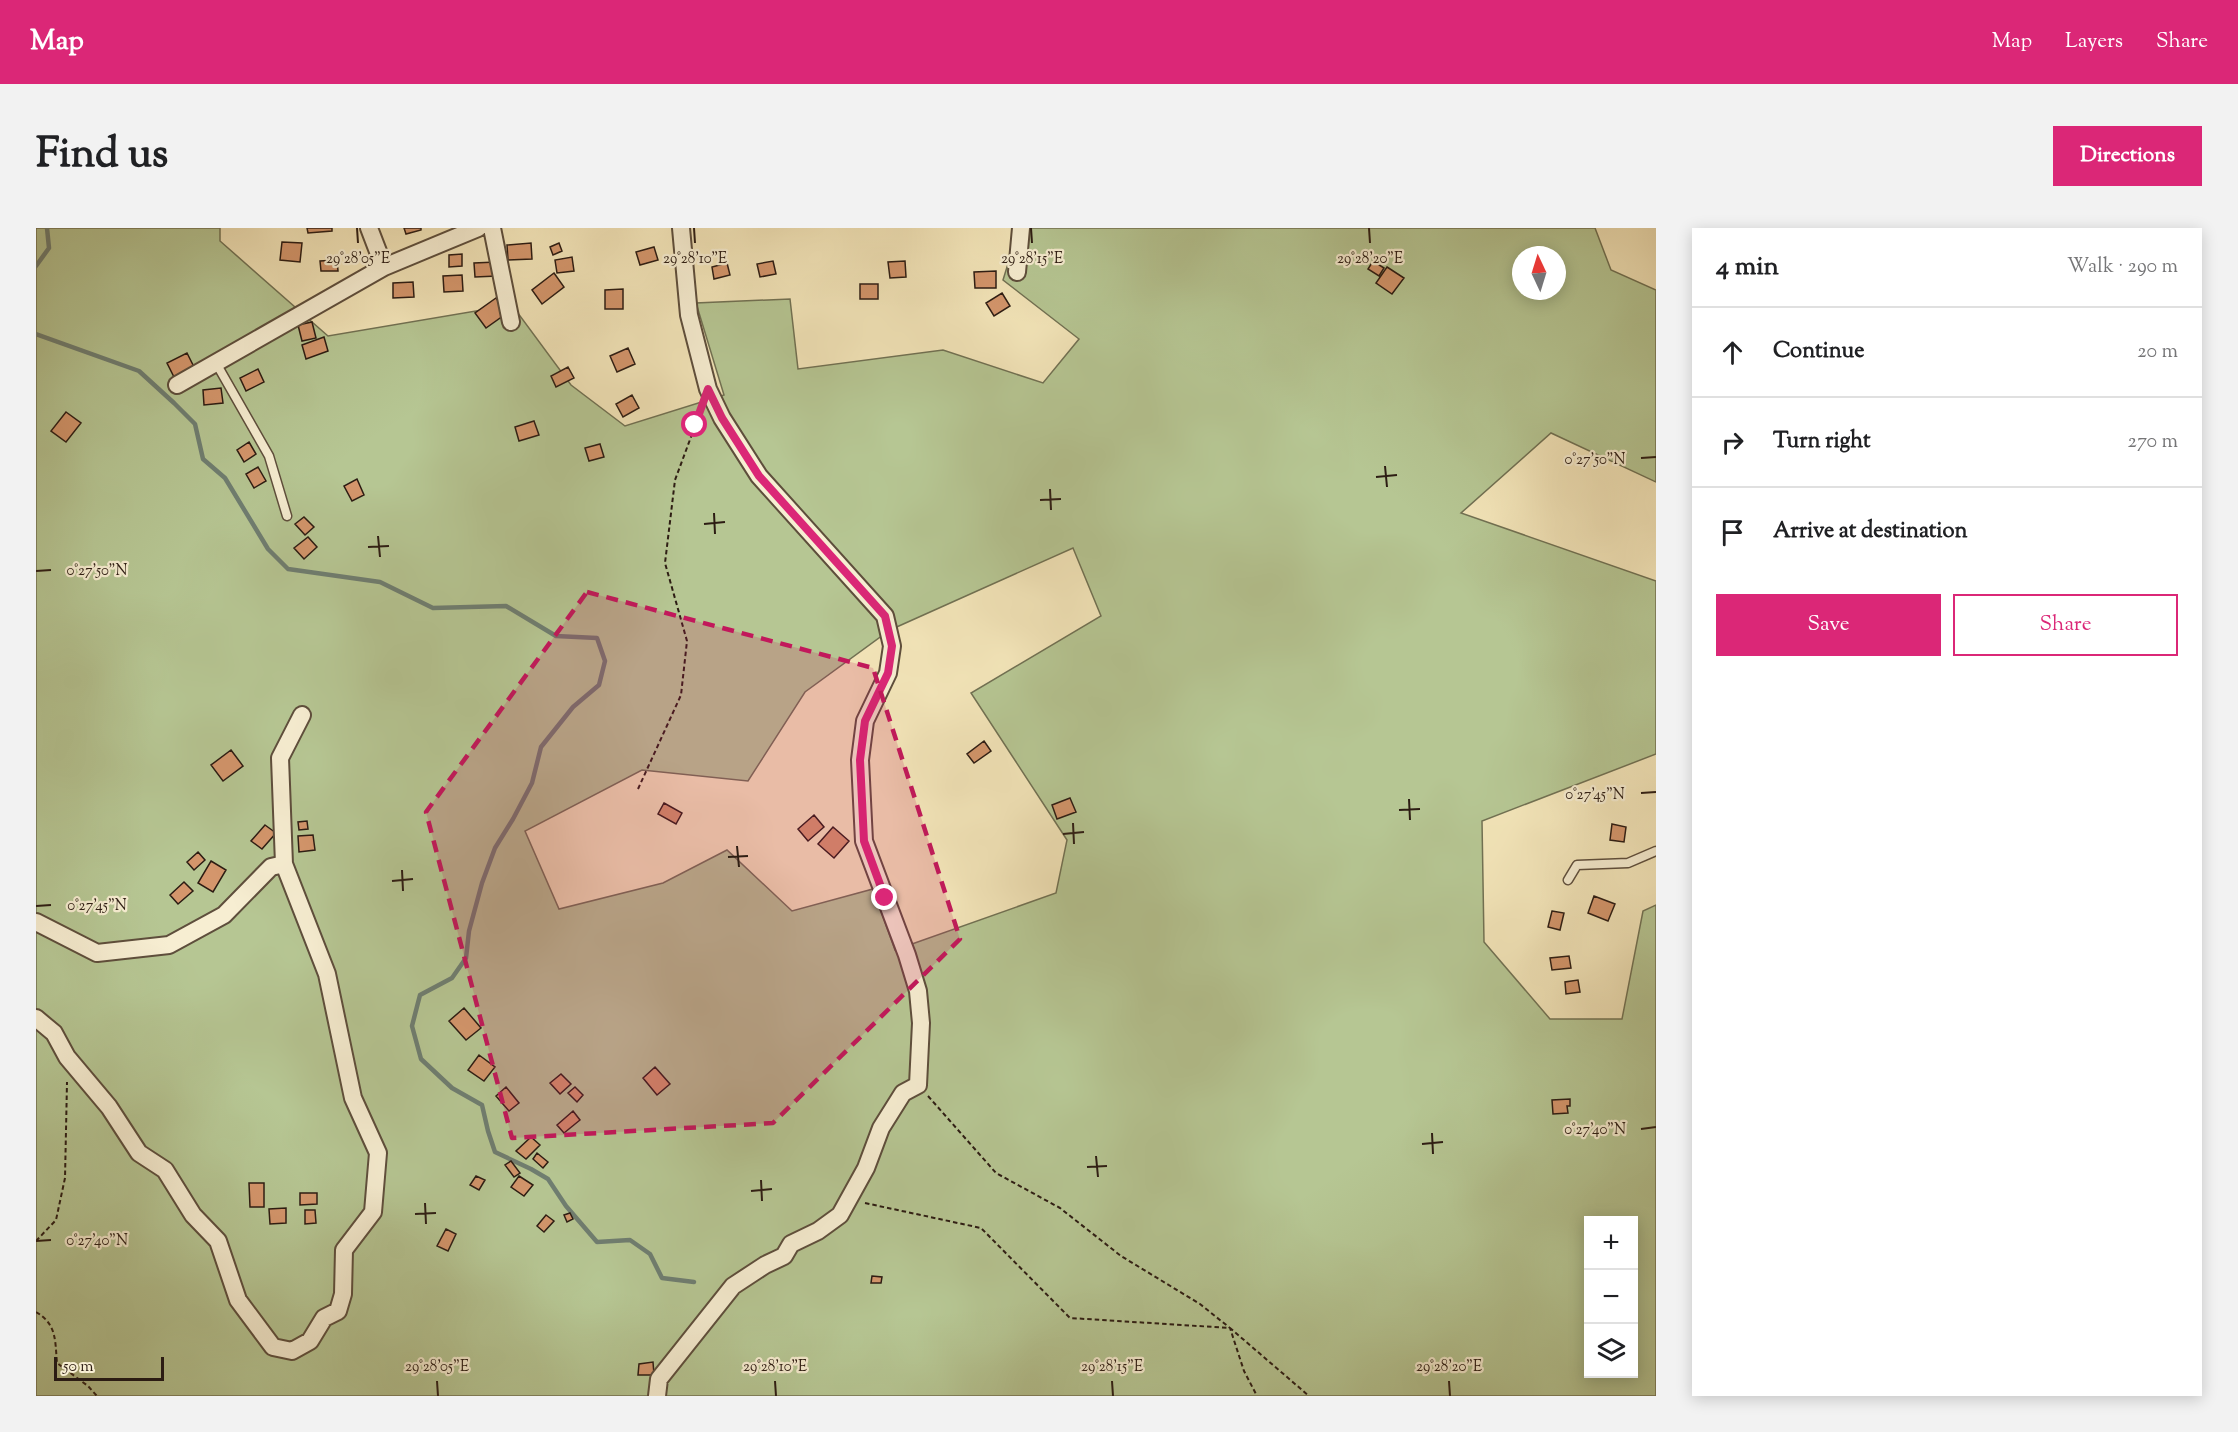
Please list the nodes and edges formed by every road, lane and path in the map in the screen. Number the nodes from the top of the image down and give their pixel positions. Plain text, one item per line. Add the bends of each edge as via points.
1 (369, 228) edge
2 (478, 228) edge
3 (492, 228) edge
4 (681, 228) edge
5 (1021, 228) edge
6 (384, 267) junction
7 (1017, 272) dead end
8 (511, 322) dead end
9 (216, 363) junction
10 (177, 385) dead end
11 (708, 389) junction
12 (286, 516) dead end
13 (302, 715) dead end
14 (638, 789) dead end
15 (1656, 851) edge
16 (284, 864) junction
17 (1568, 880) dead end
18 (36, 922) edge
19 (36, 1018) edge
20 (67, 1057) junction
21 (918, 1085) junction
22 (848, 1199) junction
23 (36, 1241) edge
24 (36, 1312) edge
25 (1230, 1328) junction
26 (97, 1396) edge
27 (657, 1396) edge
28 (1257, 1396) edge
29 (1310, 1396) edge

1 - 6 street
2 - 6 street
3 - 8 street
4 - 11 street via 689,315
5 - 7 street
6 - 9 street
9 - 10 street
9 - 12 lane via 268,456
11 - 14 path via 675,480 665,563 687,641 681,695
11 - 21 street via 759,476 885,616 892,646 888,673 865,721 860,760 861,800 864,841 908,954 918,991
13 - 16 street via 280,758
15 - 17 lane via 1628,863 1577,866
16 - 18 street via 272,867 224,915 169,945 97,952
16 - 20 street via 327,974 353,1098 378,1153 373,1212 344,1250 343,1294 338,1311 324,1318 310,1341 292,1351 273,1347 238,1300 218,1241 193,1215 165,1170 139,1153 109,1107
19 - 20 street via 54,1033
20 - 23 path via 65,1178 56,1220
21 - 22 street via 903,1093 881,1128 866,1168
21 - 25 path via 996,1173 1059,1208 1121,1256 1200,1304
22 - 25 path via 981,1228 1070,1318
22 - 27 street via 840,1215 791,1244 784,1256 733,1286 659,1379
24 - 26 path via 53,1329 57,1363
25 - 28 path
25 - 29 path

